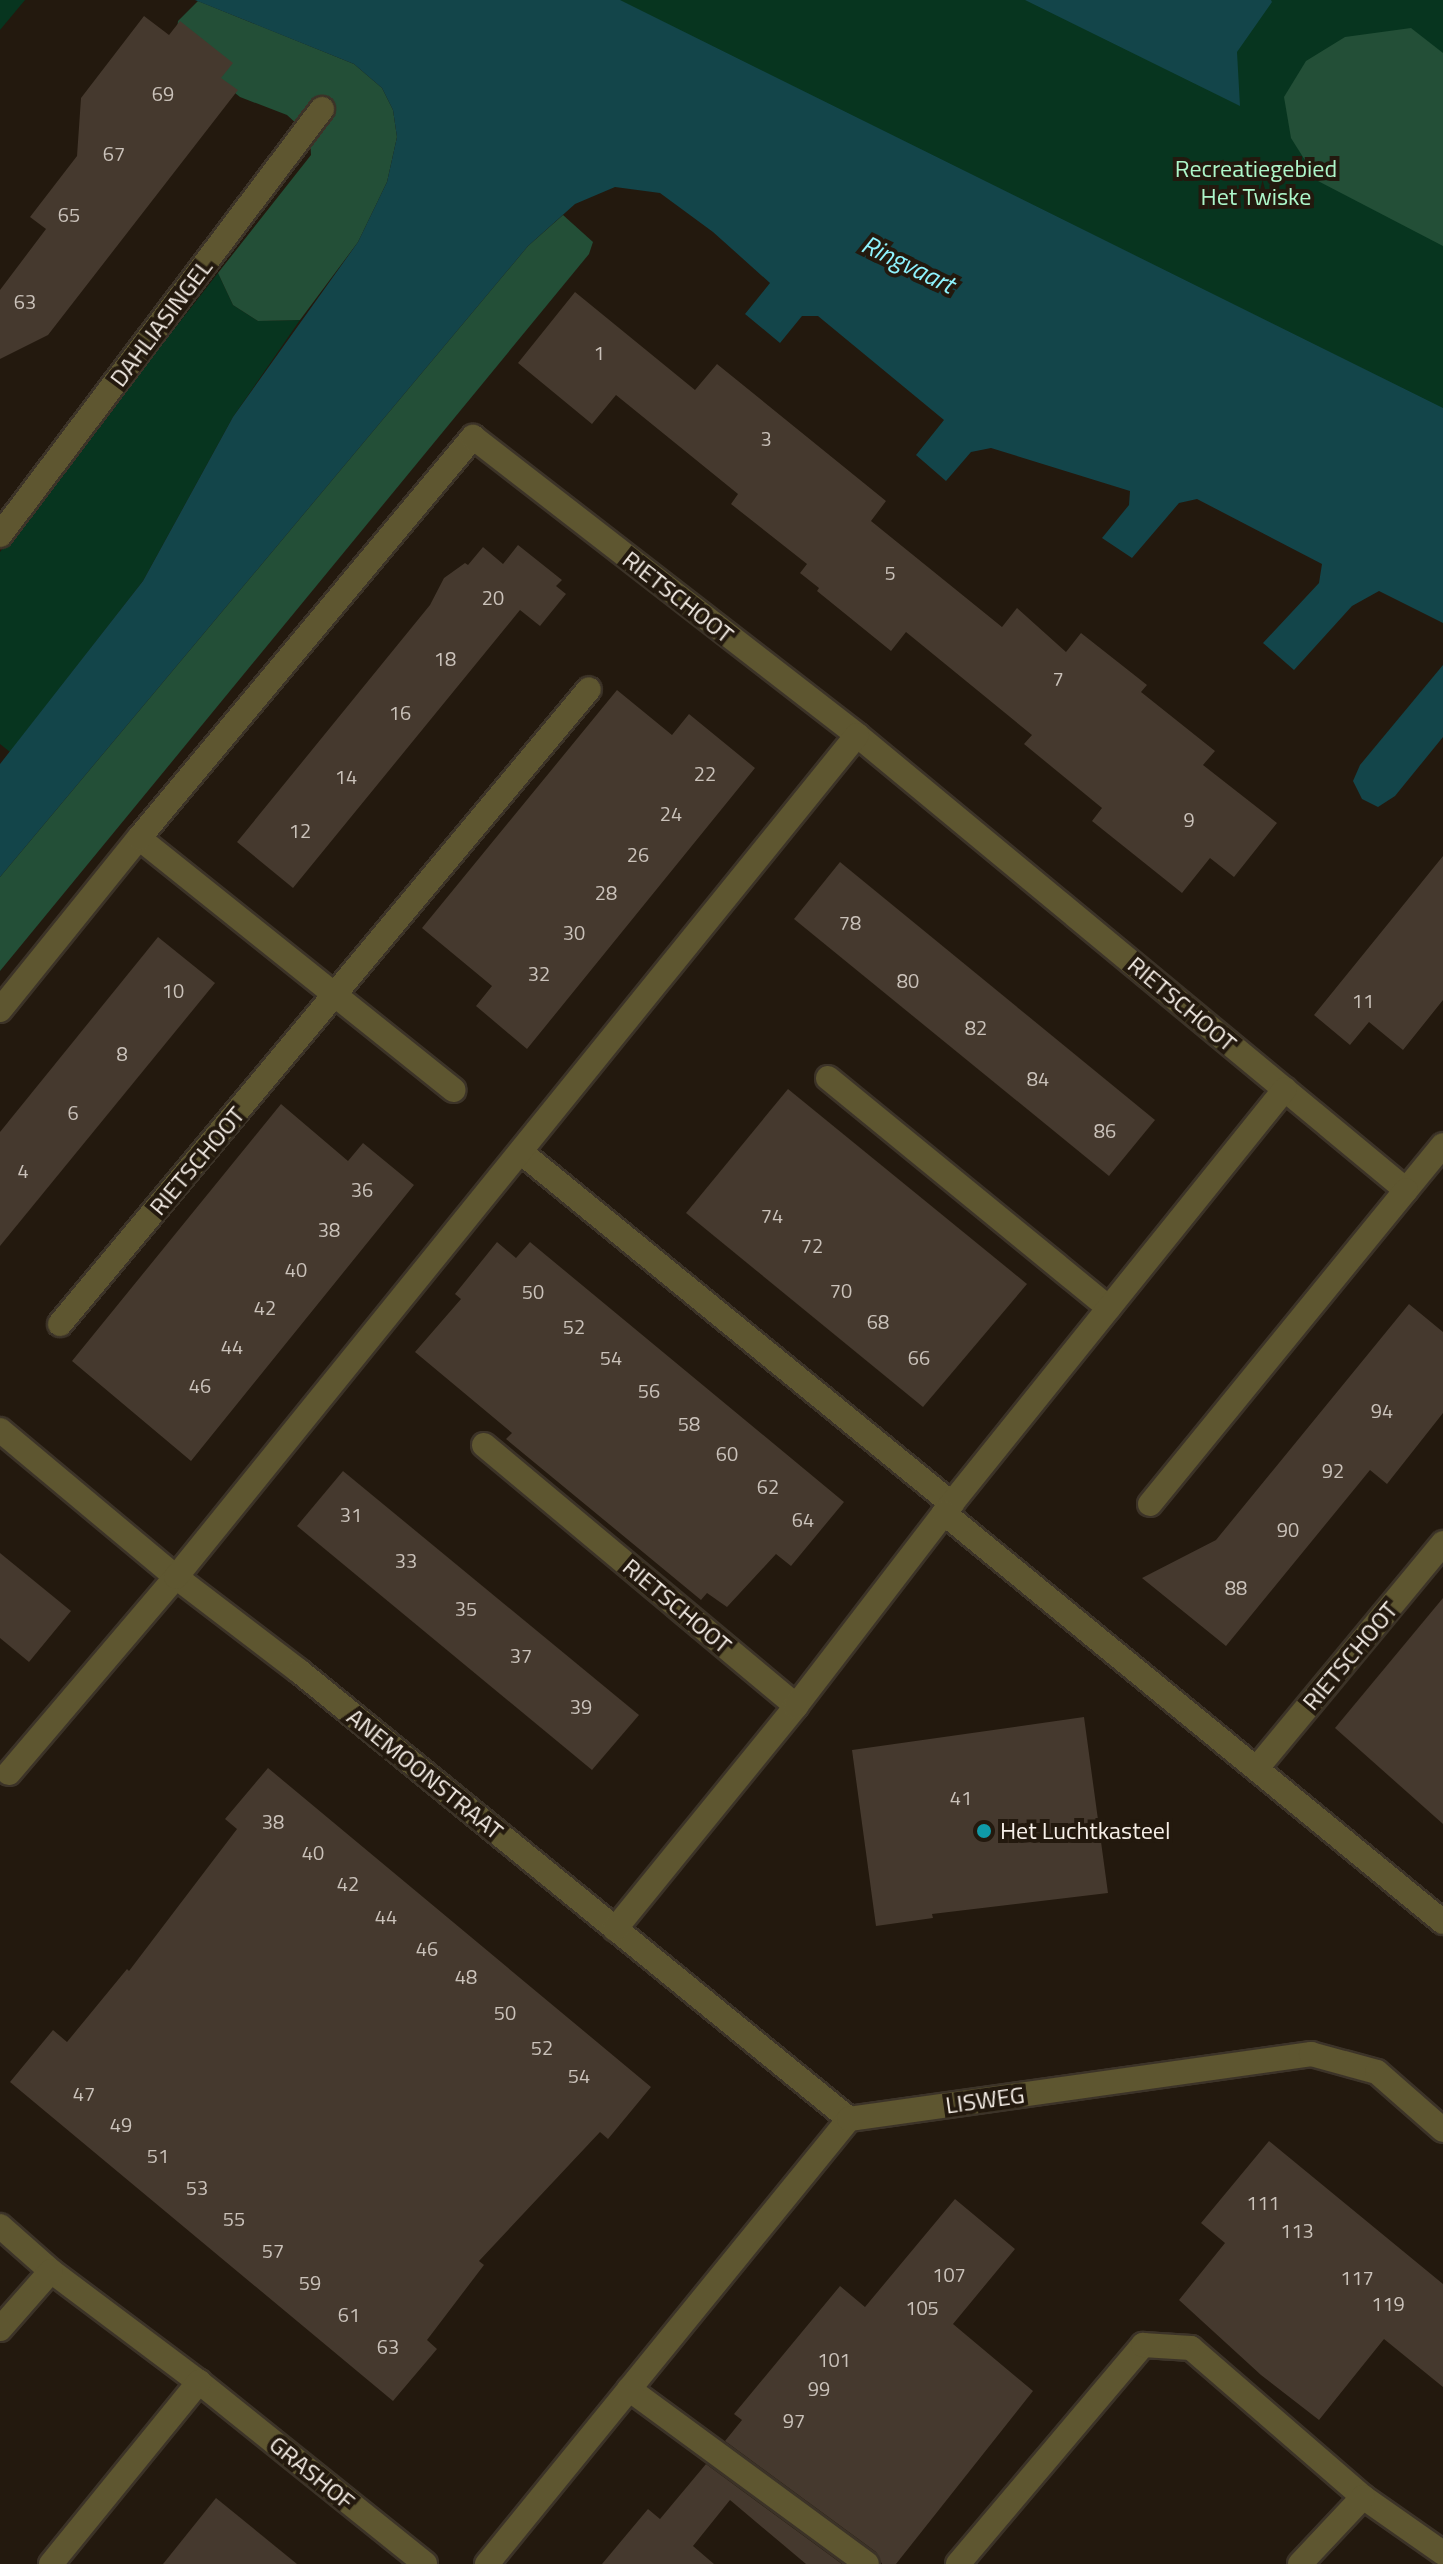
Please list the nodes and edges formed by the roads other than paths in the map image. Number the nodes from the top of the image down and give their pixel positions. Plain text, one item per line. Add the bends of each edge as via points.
1 (322, 109) dead end
2 (0, 535) edge
3 (589, 689) dead end
4 (857, 735) junction
5 (139, 838) junction
6 (335, 998) junction
7 (0, 1010) edge
8 (828, 1078) dead end
9 (1285, 1089) junction
10 (453, 1090) dead end
11 (1443, 1145) edge
12 (522, 1153) junction
13 (1406, 1190) junction
14 (1109, 1308) junction
15 (60, 1324) dead end
16 (0, 1430) edge
17 (484, 1445) dead end
18 (1150, 1504) dead end
19 (948, 1509) junction
20 (1443, 1543) edge
21 (176, 1577) junction
22 (796, 1706) junction
23 (1257, 1768) junction
24 (9, 1773) dead end
25 (1443, 1922) edge
26 (615, 1929) junction
27 (849, 2119) junction
28 (1443, 2130) edge
29 (0, 2226) edge
30 (51, 2271) junction
31 (0, 2329) edge
32 (199, 2382) junction
33 (629, 2389) junction
34 (1363, 2497) junction
35 (1443, 2553) edge
36 (51, 2564) edge
37 (425, 2564) edge
38 (487, 2564) edge
39 (867, 2564) edge
40 (958, 2564) edge
41 (1300, 2564) edge

1 - 2 street, DAHLIASINGEL
3 - 6 street, RIETSCHOOT
4 - 5 street, RIETSCHOOT via 473,437
4 - 9 street, RIETSCHOOT
4 - 12 street
5 - 6 street
5 - 7 street, RIETSCHOOT
6 - 10 street
6 - 15 street, RIETSCHOOT
8 - 14 street
9 - 13 street, RIETSCHOOT
9 - 14 street
11 - 13 street
12 - 19 street
12 - 21 street
13 - 18 street
14 - 19 street
16 - 21 street, ANEMOONSTRAAT
17 - 22 street, RIETSCHOOT
19 - 22 street
19 - 23 street
20 - 23 street, RIETSCHOOT
21 - 24 street
21 - 26 street, ANEMOONSTRAAT
22 - 26 street
23 - 25 street
26 - 27 street, ANEMOONSTRAAT
27 - 28 street, LISWEG via 1311,2054 1377,2072
27 - 33 street
29 - 30 street, GRASHOF
30 - 31 street
30 - 32 street, GRASHOF
32 - 36 street
32 - 37 street, GRASHOF
33 - 38 street
33 - 39 street
34 - 35 street
34 - 40 street via 1191,2348 1143,2345
34 - 41 street

